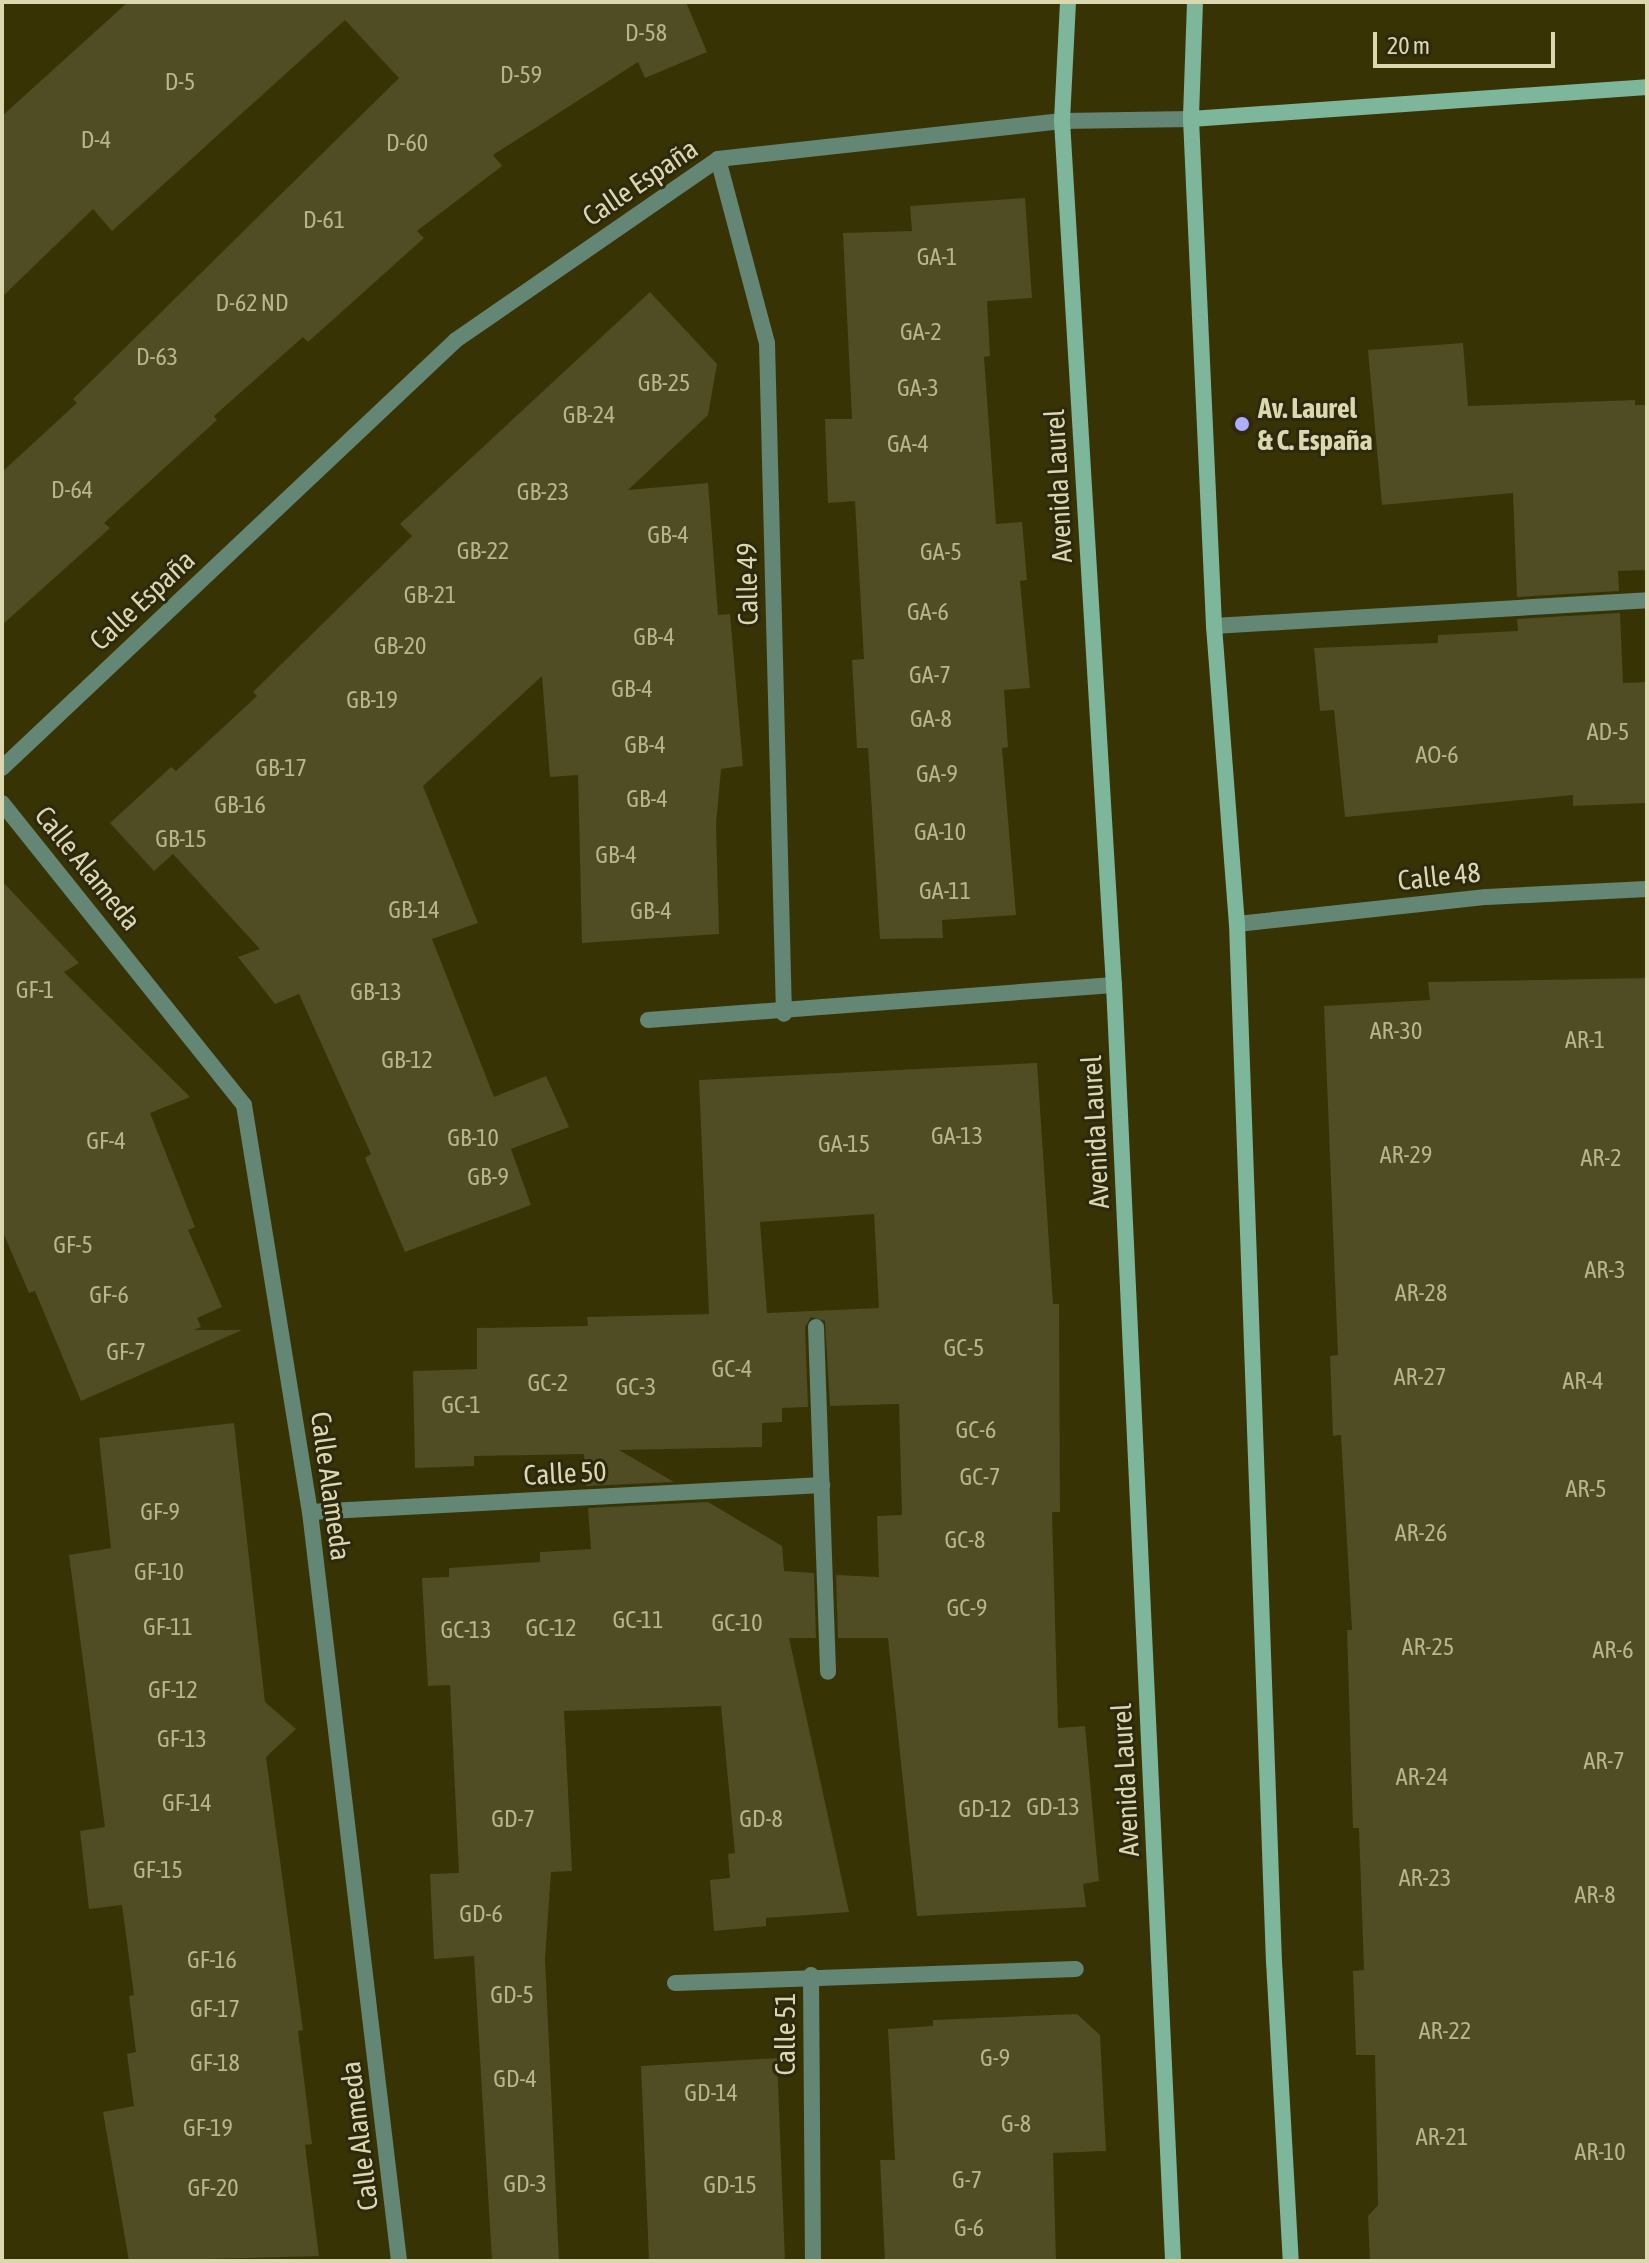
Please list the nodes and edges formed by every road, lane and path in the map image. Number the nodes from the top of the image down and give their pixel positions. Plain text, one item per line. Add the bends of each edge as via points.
1 (1068, 2) edge
2 (1195, 2) edge
3 (1647, 87) edge
4 (1191, 119) junction
5 (1062, 121) junction
6 (718, 159) junction
7 (1647, 600) edge
8 (1214, 626) junction
9 (2, 768) edge
10 (2, 803) edge
11 (1647, 889) edge
12 (1237, 924) junction
13 (1114, 985) junction
14 (784, 1014) junction
15 (648, 1020) dead end
16 (816, 1327) dead end
17 (822, 1485) junction
18 (310, 1512) junction
19 (828, 1672) dead end
20 (1076, 1969) dead end
21 (811, 1975) junction
22 (675, 1983) dead end
23 (399, 2261) edge
24 (813, 2261) edge
25 (1173, 2261) edge
26 (1291, 2261) edge

1 - 5 street, Avenida Laurel
2 - 4 street
3 - 4 street, Calle España
4 - 5 street, Calle España
4 - 8 street
5 - 6 street, Calle España
5 - 13 street, Avenida Laurel
6 - 9 street, Calle España via 456,340
6 - 14 street, Calle 49 via 767,343
7 - 8 street
8 - 12 street
10 - 18 street, Calle Alameda via 244,1105
11 - 12 street, Calle 48 via 1487,897
12 - 26 street via 1274,1961
13 - 14 street
13 - 25 street, Avenida Laurel
14 - 15 street
16 - 17 street
17 - 18 street, Calle 50
17 - 19 street
18 - 23 street, Calle Alameda
20 - 21 street, Calle 51
21 - 22 street
21 - 24 street, Calle 51

